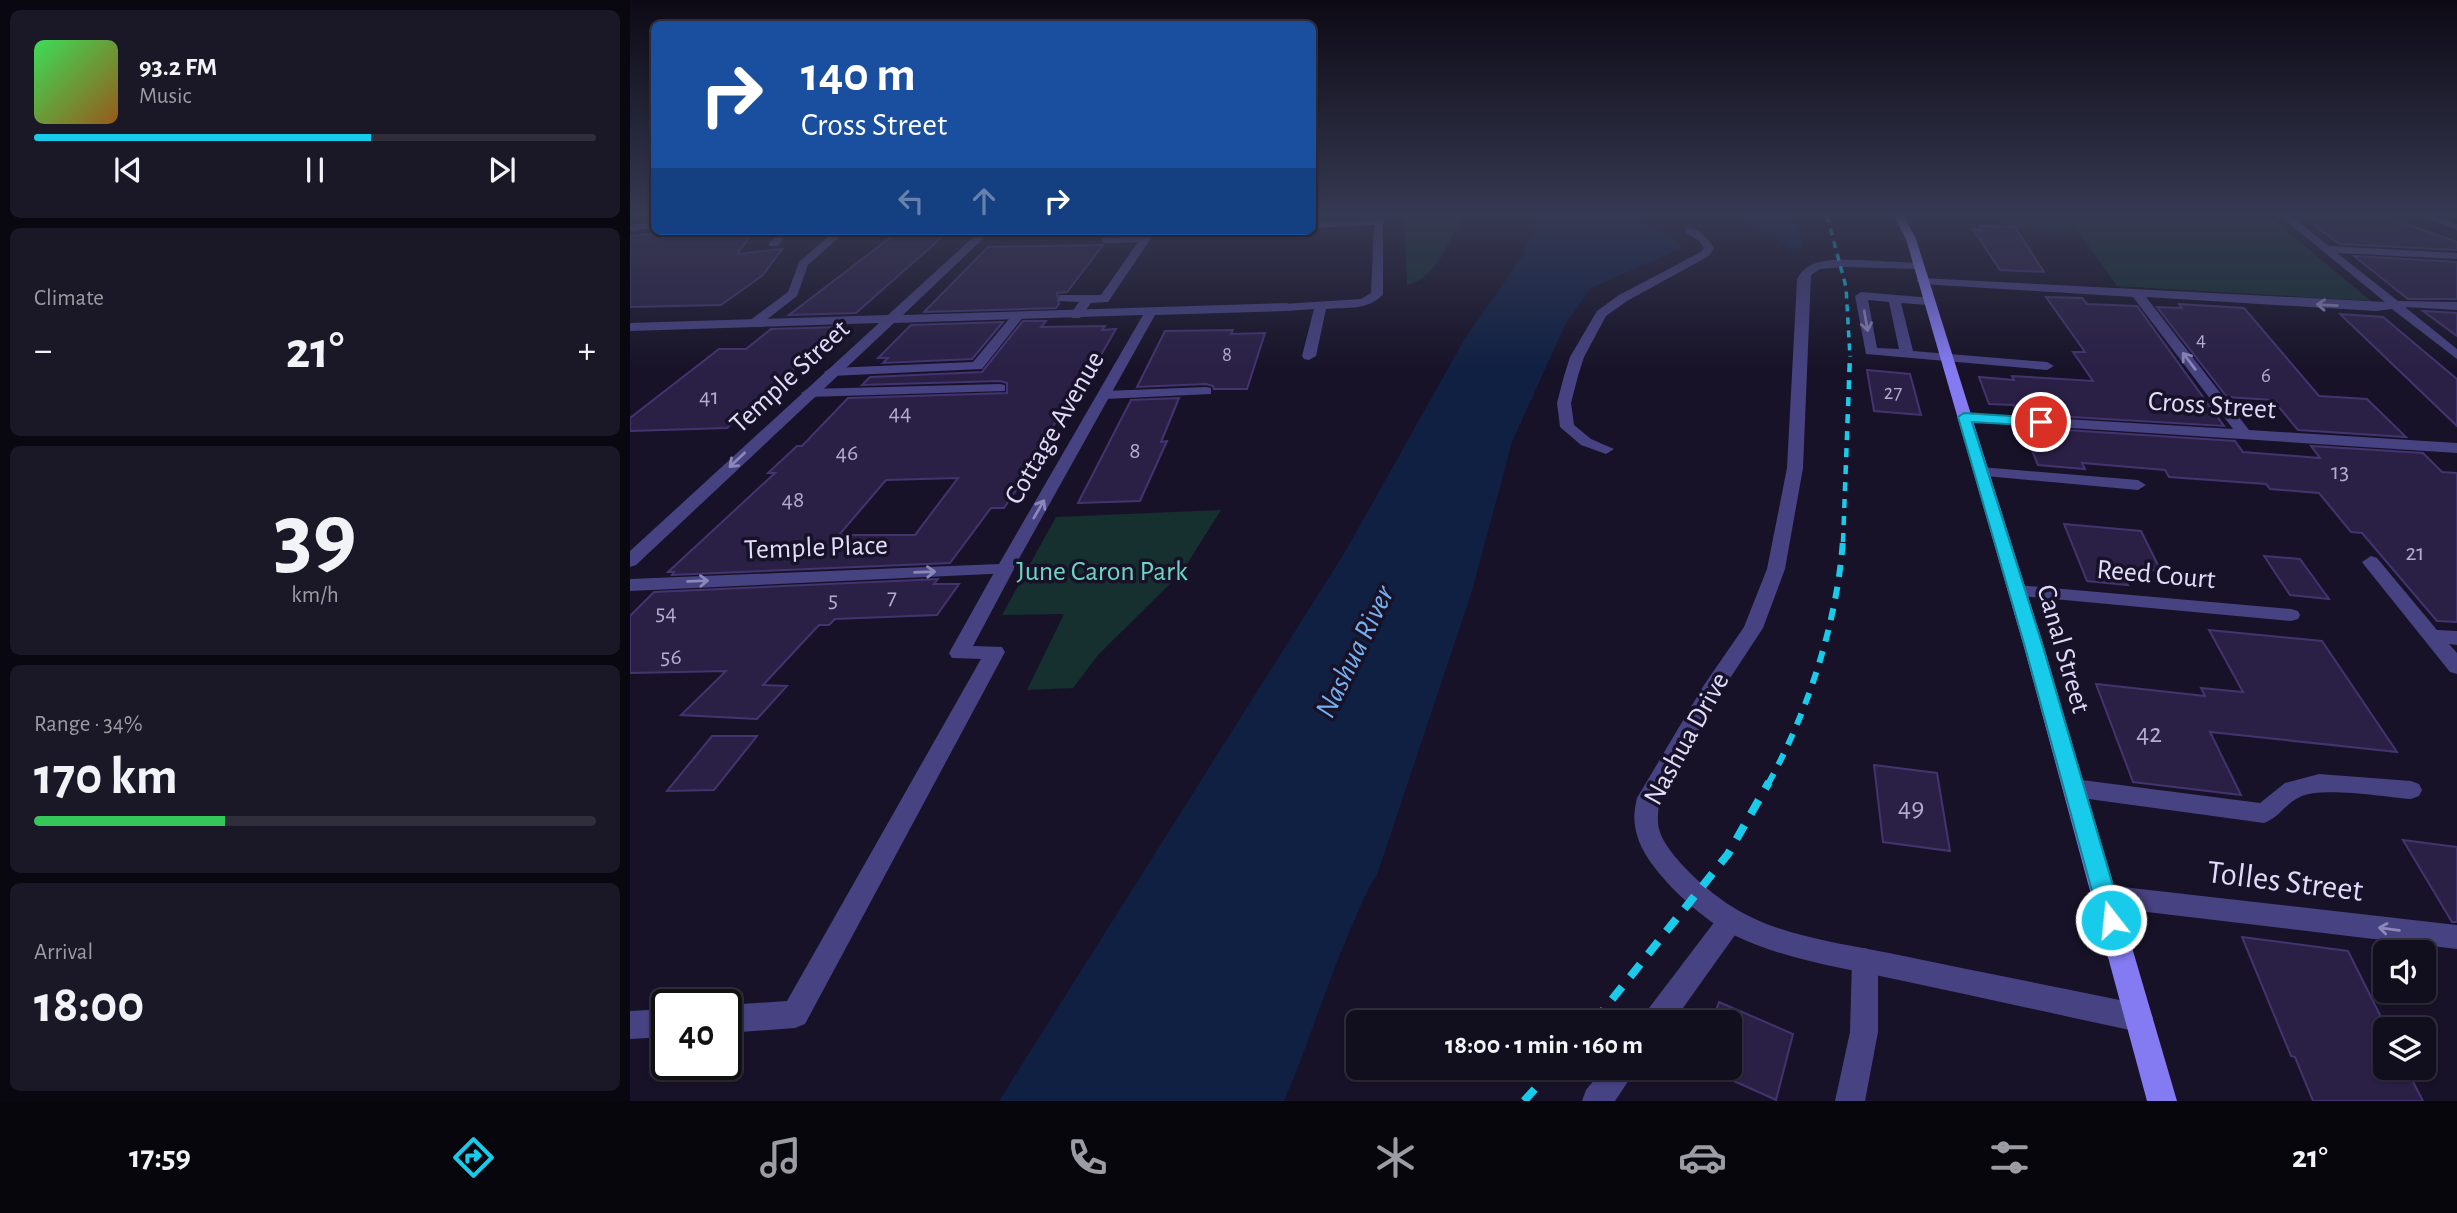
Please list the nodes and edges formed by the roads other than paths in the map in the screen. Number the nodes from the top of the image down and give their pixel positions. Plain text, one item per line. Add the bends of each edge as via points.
1 (802, 267) edge
2 (946, 267) edge
3 (1126, 267) edge
4 (1377, 267) edge
5 (1681, 267) edge
6 (1818, 267) edge
7 (1871, 267) edge
8 (1919, 267) edge
9 (2349, 267) edge
10 (1920, 273) junction
11 (2137, 293) junction
12 (1063, 298) dead end
13 (1894, 298) junction
14 (1087, 299) junction
15 (1928, 301) junction
16 (2395, 305) junction
17 (1321, 306) junction
18 (2457, 306) edge
19 (1150, 313) junction
20 (1076, 314) junction
21 (1017, 316) junction
22 (888, 321) junction
23 (753, 324) junction
24 (630, 327) edge
25 (1907, 354) junction
26 (2457, 355) edge
27 (1309, 356) dead end
28 (1945, 358) junction
29 (2047, 366) dead end
30 (831, 372) junction
31 (1000, 388) dead end
32 (1206, 391) dead end
33 (808, 393) junction
34 (1105, 395) junction
35 (1964, 417) junction
36 (2245, 435) junction
37 (2457, 448) edge
38 (1606, 449) dead end
39 (1981, 472) junction
40 (2138, 485) dead end
41 (630, 561) edge
42 (2371, 562) dead end
43 (1005, 569) junction
44 (630, 585) edge
45 (2017, 591) junction
46 (2291, 615) dead end
47 (2432, 636) junction
48 (2457, 638) edge
49 (2457, 667) edge
50 (2074, 788) junction
51 (2411, 790) dead end
52 (2105, 896) junction
53 (1731, 920) junction
54 (2457, 937) edge
55 (1865, 961) junction
56 (1665, 1010) edge
57 (742, 1017) edge
58 (2139, 1018) junction
59 (651, 1024) edge
60 (630, 1025) edge
61 (1613, 1080) edge
62 (1597, 1101) edge
63 (1850, 1101) edge
64 (2162, 1101) edge

1 - 23 street via 793,294
2 - 22 street, Temple Street
3 - 14 street via 1104,299
4 - 17 street via 1376,296 1362,303
5 - 38 street via 1612,305 1594,323 1577,357 1564,403 1567,427 1586,442
6 - 53 street, Nashua Drive via 1806,272 1803,280 1795,468 1776,569 1753,628 1649,798 1646,827 1653,847 1697,895
7 - 10 street, Nashua Drive
8 - 10 street, Canal Street
9 - 16 street
10 - 11 street
10 - 15 street, Canal Street
16 -> 11 street
36 -> 11 street
12 - 14 street
13 - 15 street
13 - 25 street
13 -> 25 street via 1861,296 1871,351
14 - 20 street
15 - 28 street, Canal Street
16 - 18 street
16 - 26 street
17 - 19 street
17 - 27 street
19 - 20 street
19 - 34 street, Cottage Avenue
20 - 21 street
21 - 22 street
21 - 30 street via 977,366
22 - 23 street
22 - 30 street, Temple Street
23 - 24 street
25 - 28 street
28 - 29 street
28 - 35 street, Canal Street
30 - 33 street, Temple Street
31 - 33 street
32 - 34 street
33 -> 41 street, Temple Street
43 -> 34 street, Cottage Avenue
35 - 36 street, Cross Street
35 - 39 street, Canal Street
36 - 37 street, Cross Street
39 - 40 street
39 - 45 street, Canal Street
42 - 47 street
44 -> 43 street, Temple Place
43 - 57 street, Cottage Avenue via 959,653 995,652 795,1014
45 - 46 street, Reed Court
45 - 50 street, Canal Street
47 - 48 street
47 - 49 street
50 - 51 street via 2264,813 2292,789 2319,783
50 - 52 street, Canal Street
54 -> 52 street, Tolles Street
52 - 58 street, Canal Street
53 - 55 street, Nashua Drive via 1780,940
53 - 56 street
55 - 58 street, Nashua Drive
55 - 63 street via 1863,1048
58 - 64 street, Canal Street
59 - 60 street
61 - 62 street

